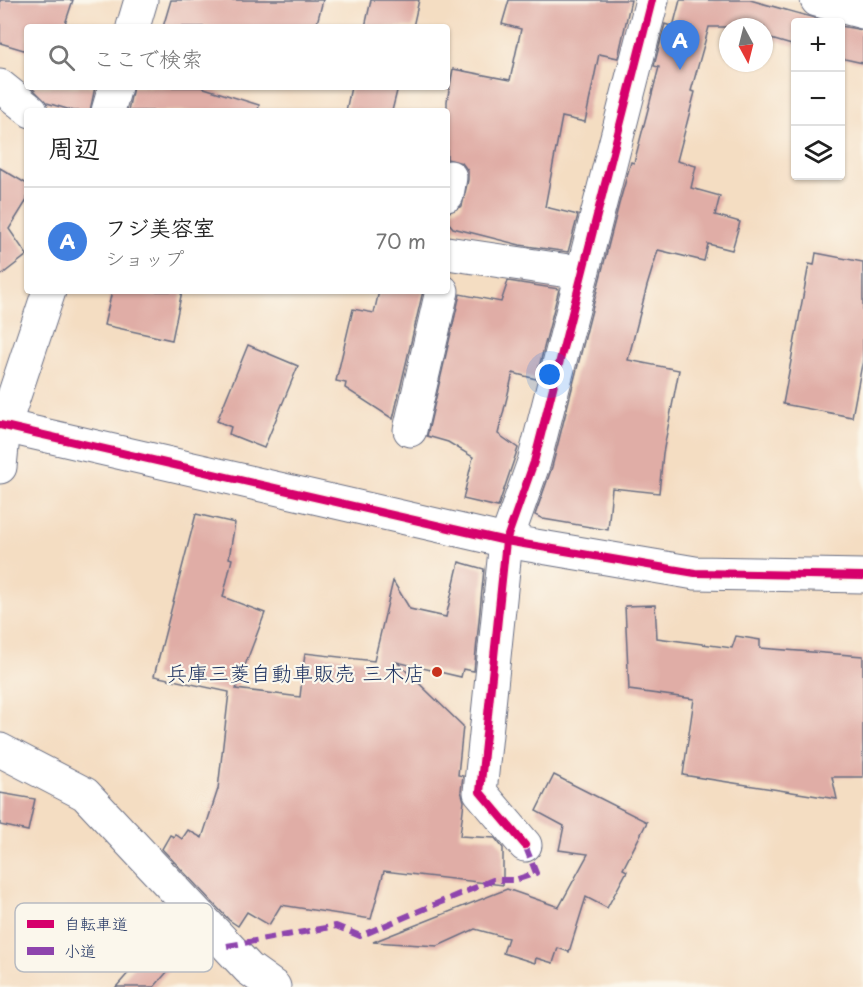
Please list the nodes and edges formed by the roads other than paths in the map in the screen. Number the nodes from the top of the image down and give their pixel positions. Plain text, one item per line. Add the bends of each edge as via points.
1 (141, 0) edge
2 (652, 0) edge
3 (817, 0) edge
4 (863, 12) edge
5 (134, 24) edge
6 (0, 86) edge
7 (114, 90) edge
8 (27, 108) edge
9 (109, 108) edge
10 (450, 253) edge
11 (582, 273) junction
12 (48, 294) edge
13 (441, 294) edge
14 (2, 425) edge
15 (410, 430) dead end
16 (0, 467) edge
17 (506, 541) junction
18 (863, 576) edge
19 (0, 750) edge
20 (525, 845) dead end
21 (187, 903) edge
22 (213, 931) edge
23 (274, 987) edge

1 - 5 street
2 - 11 street
3 - 4 street
6 - 8 street
7 - 9 street
10 - 11 street
11 - 17 street via 534,462
12 - 14 street
13 - 15 street
14 - 16 street
14 - 17 street
17 - 18 street via 695,573
17 - 20 street via 480,792
19 - 21 street via 85,794
22 - 23 street via 249,969

